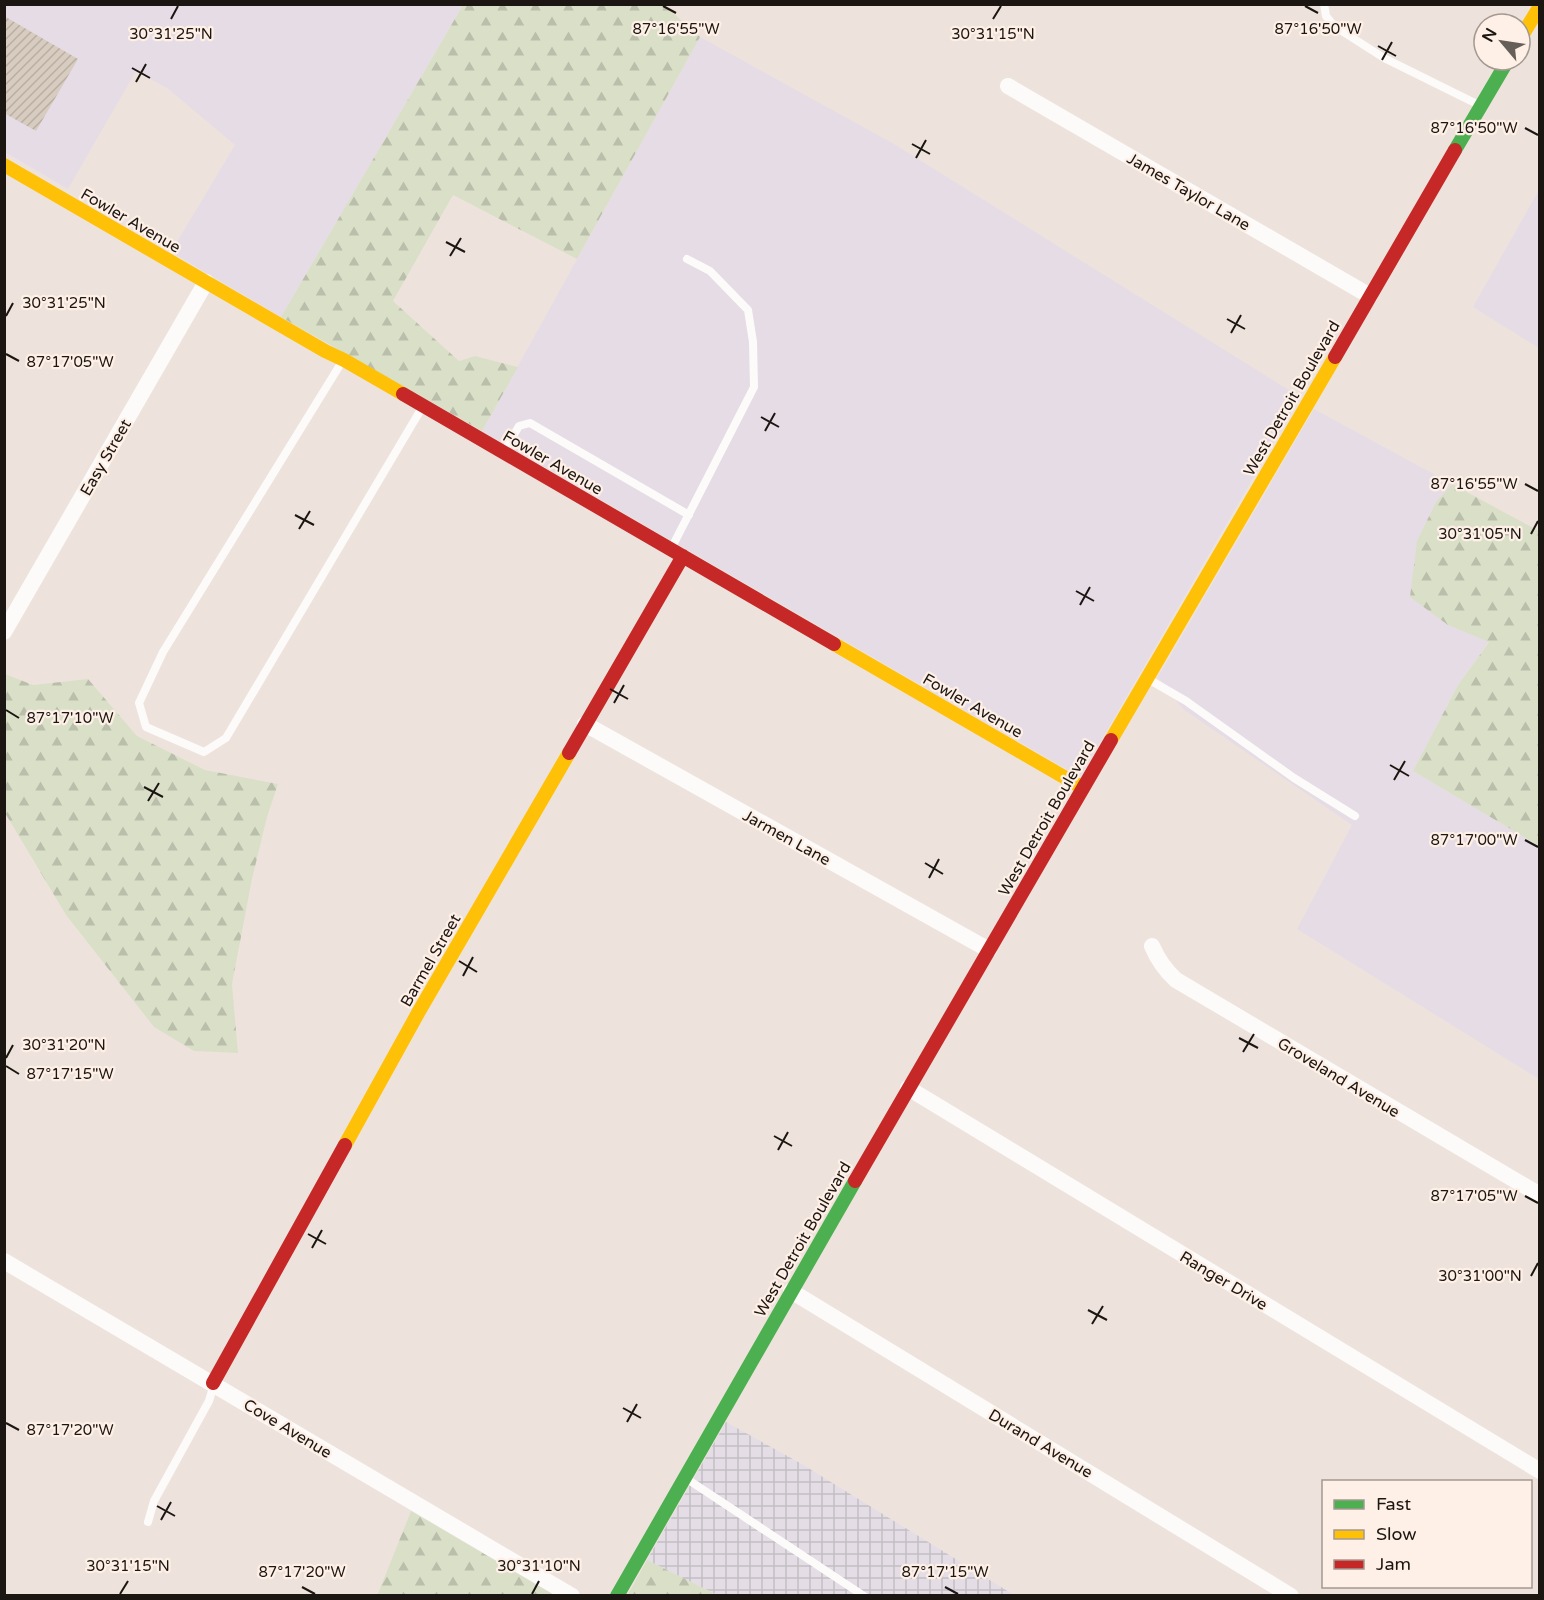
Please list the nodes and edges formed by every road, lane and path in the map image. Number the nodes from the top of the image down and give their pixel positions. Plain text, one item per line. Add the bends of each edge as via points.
1 (1324, 4) edge
2 (1501, 72) edge
3 (1008, 87) dead end
4 (1481, 106) junction
5 (4, 165) edge
6 (687, 259) dead end
7 (206, 282) junction
8 (1370, 296) junction
9 (344, 360) junction
10 (423, 406) junction
11 (503, 452) junction
12 (689, 515) junction
13 (677, 553) junction
14 (4, 632) edge
15 (1147, 678) junction
16 (585, 724) junction
17 (1083, 788) junction
18 (1355, 816) dead end
19 (1152, 946) dead end
20 (988, 950) junction
21 (908, 1088) junction
22 (1539, 1195) edge
23 (4, 1261) edge
24 (791, 1291) junction
25 (213, 1383) junction
26 (1539, 1471) edge
27 (684, 1477) junction
28 (148, 1522) dead end
29 (572, 1596) edge
30 (617, 1596) edge
31 (864, 1596) edge
32 (1291, 1596) edge

1 - 4 lane via 1326,16 1334,26 1384,58
2 - 4 street, West Detroit Boulevard
3 - 8 street, James Taylor Lane
4 - 8 street, West Detroit Boulevard
5 - 7 street, Fowler Avenue
6 - 12 lane via 710,271 748,310 754,387
7 - 9 street, Fowler Avenue
7 - 14 street, Easy Street
8 - 15 street, West Detroit Boulevard
9 - 10 street, Fowler Avenue
9 - 10 lane via 164,652 139,703 146,727 204,752 226,738
10 - 11 street, Fowler Avenue
11 - 12 lane via 519,426 530,423
11 - 13 street, Fowler Avenue
12 - 13 lane
13 - 16 street, Barmel Street
13 - 17 street, Fowler Avenue
15 - 17 street, West Detroit Boulevard
15 - 18 lane
16 - 20 street, Jarmen Lane
16 - 25 street, Barmel Street
17 - 20 street, West Detroit Boulevard
19 - 22 street, Groveland Avenue via 1165,970 1176,980
20 - 21 street, West Detroit Boulevard
21 - 24 street, West Detroit Boulevard
21 - 26 street, Ranger Drive
23 - 25 street, Cove Avenue
24 - 27 street, West Detroit Boulevard
24 - 32 street, Durand Avenue
25 - 28 lane via 209,1401 154,1501
25 - 29 street, Cove Avenue
27 - 30 street, West Detroit Boulevard
27 - 31 lane

